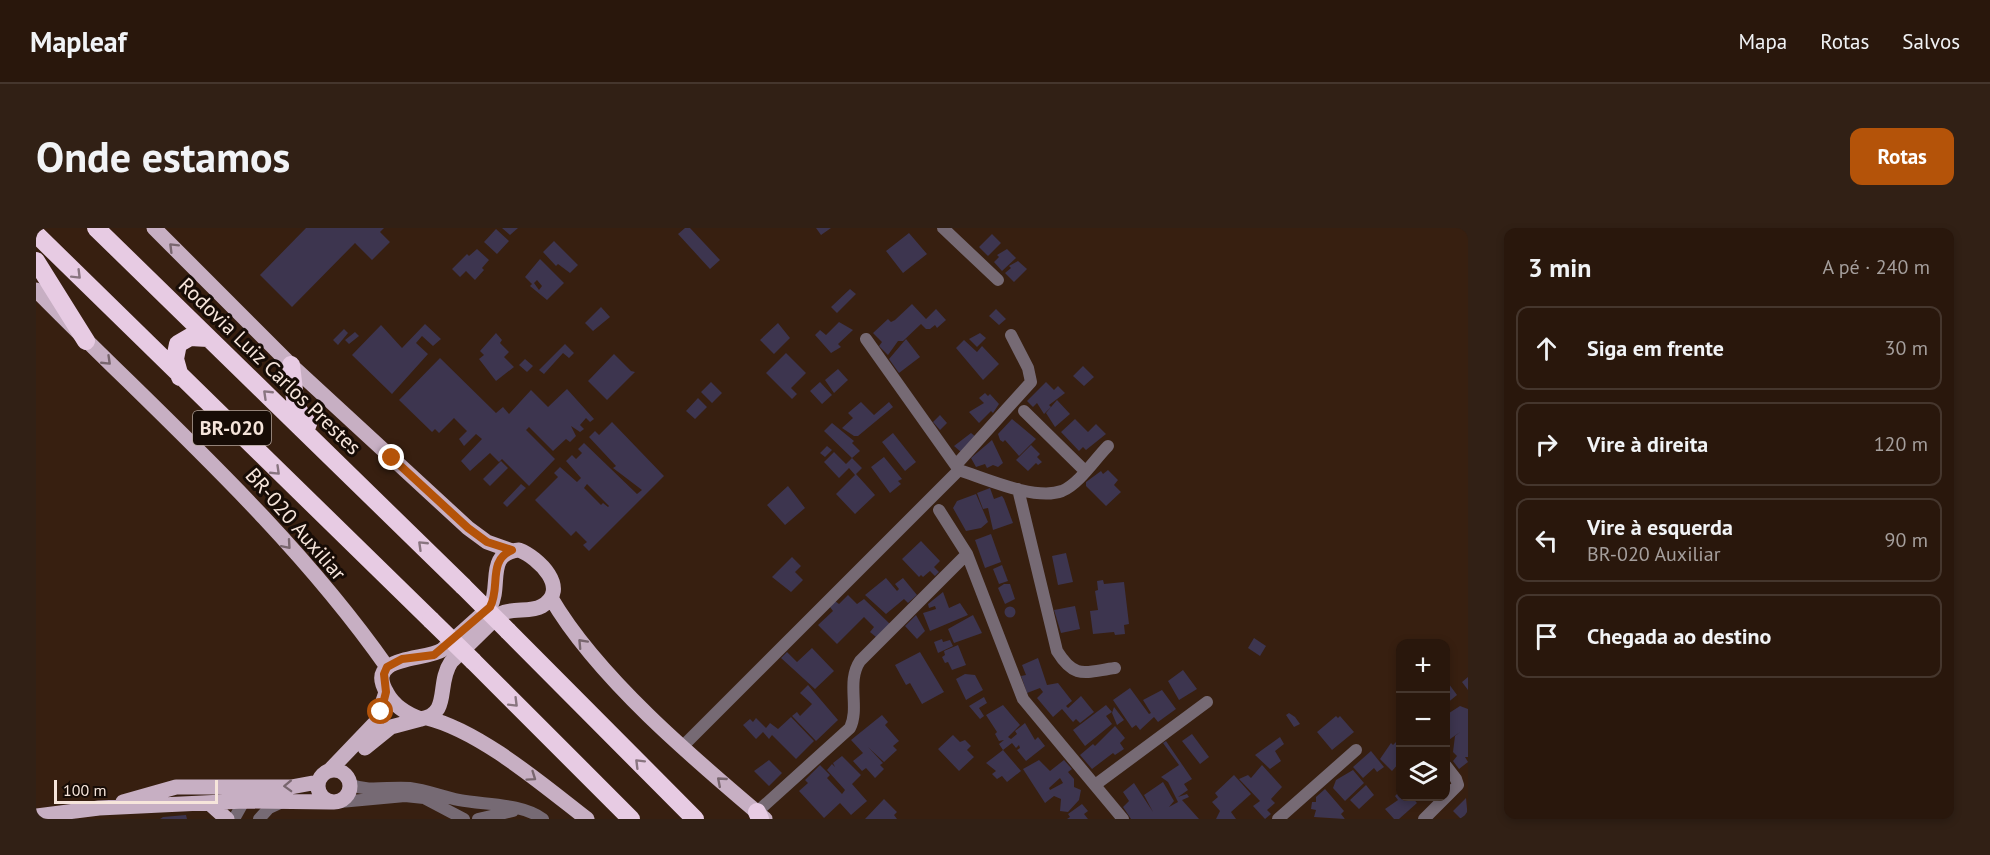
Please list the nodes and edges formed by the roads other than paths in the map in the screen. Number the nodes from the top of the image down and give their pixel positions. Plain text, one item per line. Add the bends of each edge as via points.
1 (96, 228) edge
2 (154, 228) edge
3 (943, 228) edge
4 (36, 234) edge
5 (36, 261) edge
6 (998, 280) dead end
7 (36, 290) edge
8 (1011, 335) dead end
9 (208, 338) junction
10 (866, 339) dead end
11 (86, 340) junction
12 (291, 365) junction
13 (180, 378) junction
14 (1024, 411) dead end
15 (1108, 446) dead end
16 (323, 448) junction
17 (957, 467) junction
18 (1085, 471) junction
19 (1018, 489) junction
20 (939, 510) dead end
21 (512, 550) junction
22 (967, 554) junction
23 (551, 598) junction
24 (387, 667) junction
25 (1115, 668) dead end
26 (386, 692) junction
27 (1207, 702) dead end
28 (424, 718) junction
29 (682, 747) junction
30 (1356, 750) dead end
31 (1450, 771) edge
32 (336, 778) junction
33 (1095, 785) junction
34 (257, 786) junction
35 (1450, 796) edge
36 (459, 800) junction
37 (244, 801) junction
38 (284, 801) junction
39 (473, 801) junction
40 (1444, 801) edge
41 (335, 802) junction
42 (208, 803) junction
43 (99, 808) junction
44 (520, 809) junction
45 (36, 816) edge
46 (760, 817) edge
47 (459, 818) edge
48 (227, 819) edge
49 (234, 819) edge
50 (259, 819) edge
51 (476, 819) edge
52 (543, 819) edge
53 (587, 819) edge
54 (631, 819) edge
55 (695, 819) edge
56 (1123, 819) edge
57 (1278, 819) edge
58 (1424, 819) edge

1 - 9 highway, Rodovia Luiz Carlos Prestes / BR-020
12 -> 2 main road
3 - 6 street
4 -> 13 highway, BR-020
5 - 11 highway
7 - 11 main road, BR-020 Auxiliar
8 - 17 street via 1031,382
9 - 13 highway via 190,337 178,344 175,359
16 -> 9 highway, Rodovia Luiz Carlos Prestes / BR-020
10 - 17 street
11 -> 24 main road, BR-020 Auxiliar via 236,485
12 - 16 highway via 296,407
12 - 21 main road via 468,528 487,542
13 -> 54 highway, BR-020, bridge
14 - 18 street
15 - 18 street
55 -> 16 highway, Rodovia Luiz Carlos Prestes / BR-020, bridge
17 - 19 street
17 - 29 street
18 - 19 street via 1063,491
19 - 25 street via 1057,651 1074,672
20 - 22 street
21 - 23 main road via 529,554 547,571 553,588
21 - 24 main road via 498,561 495,598 490,607 434,655 402,659
22 - 33 street via 1023,699
22 - 46 street via 860,661 852,676 850,728
23 - 28 main road via 539,608 500,614 451,662 442,681 441,706
29 -> 23 main road via 569,629
24 - 26 main road
26 - 28 main road via 404,711
26 - 32 main road via 376,722
27 - 33 street
28 - 32 main road via 385,730
28 -> 53 main road via 453,726 488,747
46 -> 29 main road
30 - 57 street
31 - 35 street via 1458,786
32 -> 34 main road via 291,787
32 - 36 street via 368,789 408,788
32 - 41 main road via 347,796
32 - 41 main road via 321,796
33 - 56 street
34 - 37 main road
34 - 43 main road via 176,787
36 - 39 street
36 - 47 street
37 - 38 main road
37 - 42 main road
37 - 49 street
38 - 41 main road
38 - 50 street via 268,808
39 - 44 street
39 - 51 street
40 - 58 street
41 - 47 street via 424,798
42 - 43 main road
42 - 48 main road
43 - 45 main road
44 - 51 street
44 - 52 street via 531,810

